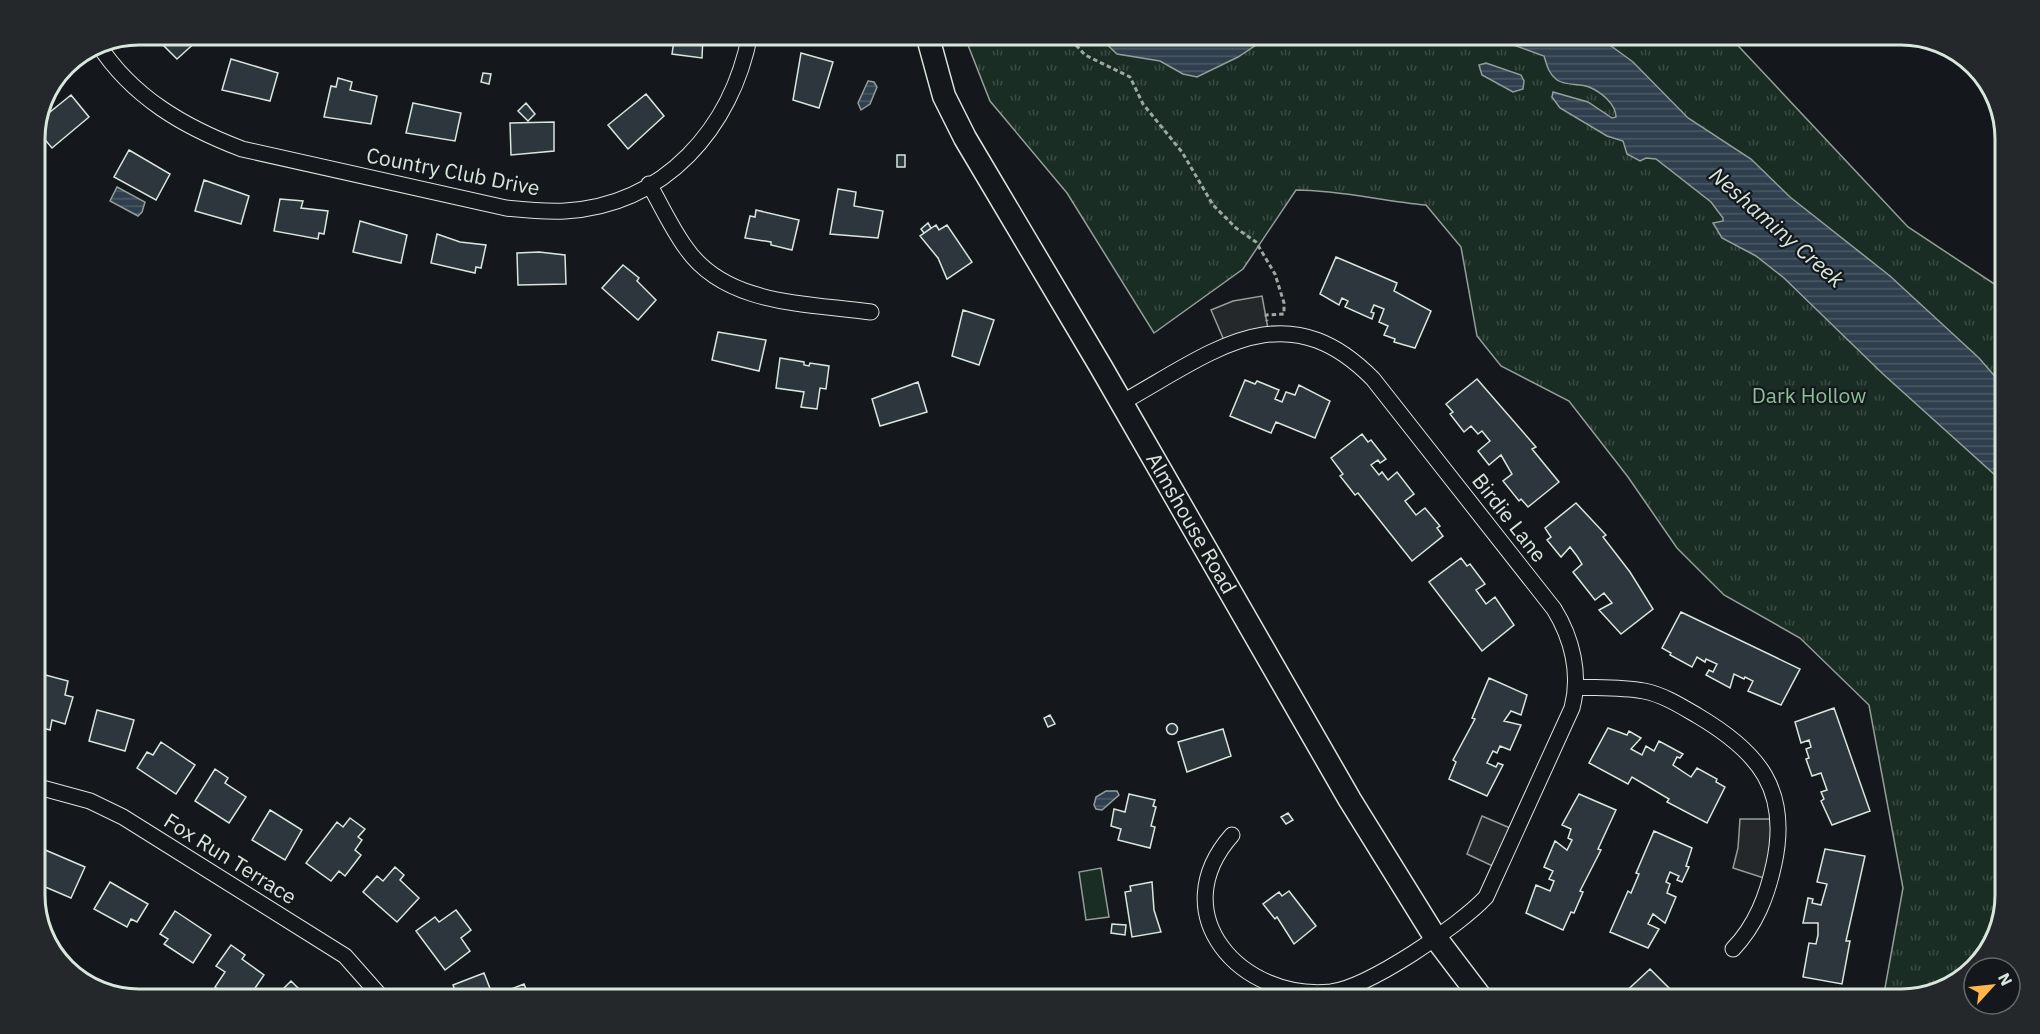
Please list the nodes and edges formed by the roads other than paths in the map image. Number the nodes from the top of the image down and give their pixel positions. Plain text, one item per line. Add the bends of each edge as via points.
1 (748, 45) edge
2 (930, 45) edge
3 (104, 52) edge
4 (650, 184) junction
5 (871, 312) dead end
6 (1121, 403) junction
7 (1576, 687) junction
8 (45, 789) edge
9 (1232, 835) dead end
10 (1435, 937) junction
11 (1733, 949) dead end
12 (374, 989) edge
13 (1295, 989) edge
14 (1343, 989) edge
15 (1474, 989) edge

1 - 4 street, Country Club Drive via 744,64 722,115 687,157
2 - 6 main road, Almshouse Road via 944,96 965,138
3 - 4 street, Country Club Drive via 125,78 155,105 205,135 242,149 506,208 541,212 593,207
4 - 5 street via 686,249 715,278 760,297
6 - 7 street, Birdie Lane via 1226,345 1250,337 1302,335 1349,356 1373,379 1554,609 1571,647
6 - 10 main road, Almshouse Road via 1344,789
7 - 10 street, Birdie Lane via 1569,716 1489,892 1474,909
7 - 11 street via 1634,689 1658,695 1732,737 1760,766 1776,809 1776,853 1756,917
8 - 12 street, Fox Run Terrace via 90,801 123,817 345,956
9 - 13 street, Birdie Lane via 1207,871 1204,906 1214,935 1242,967 1264,981
10 - 14 street, Birdie Lane via 1384,971
10 - 15 main road, Almshouse Road

